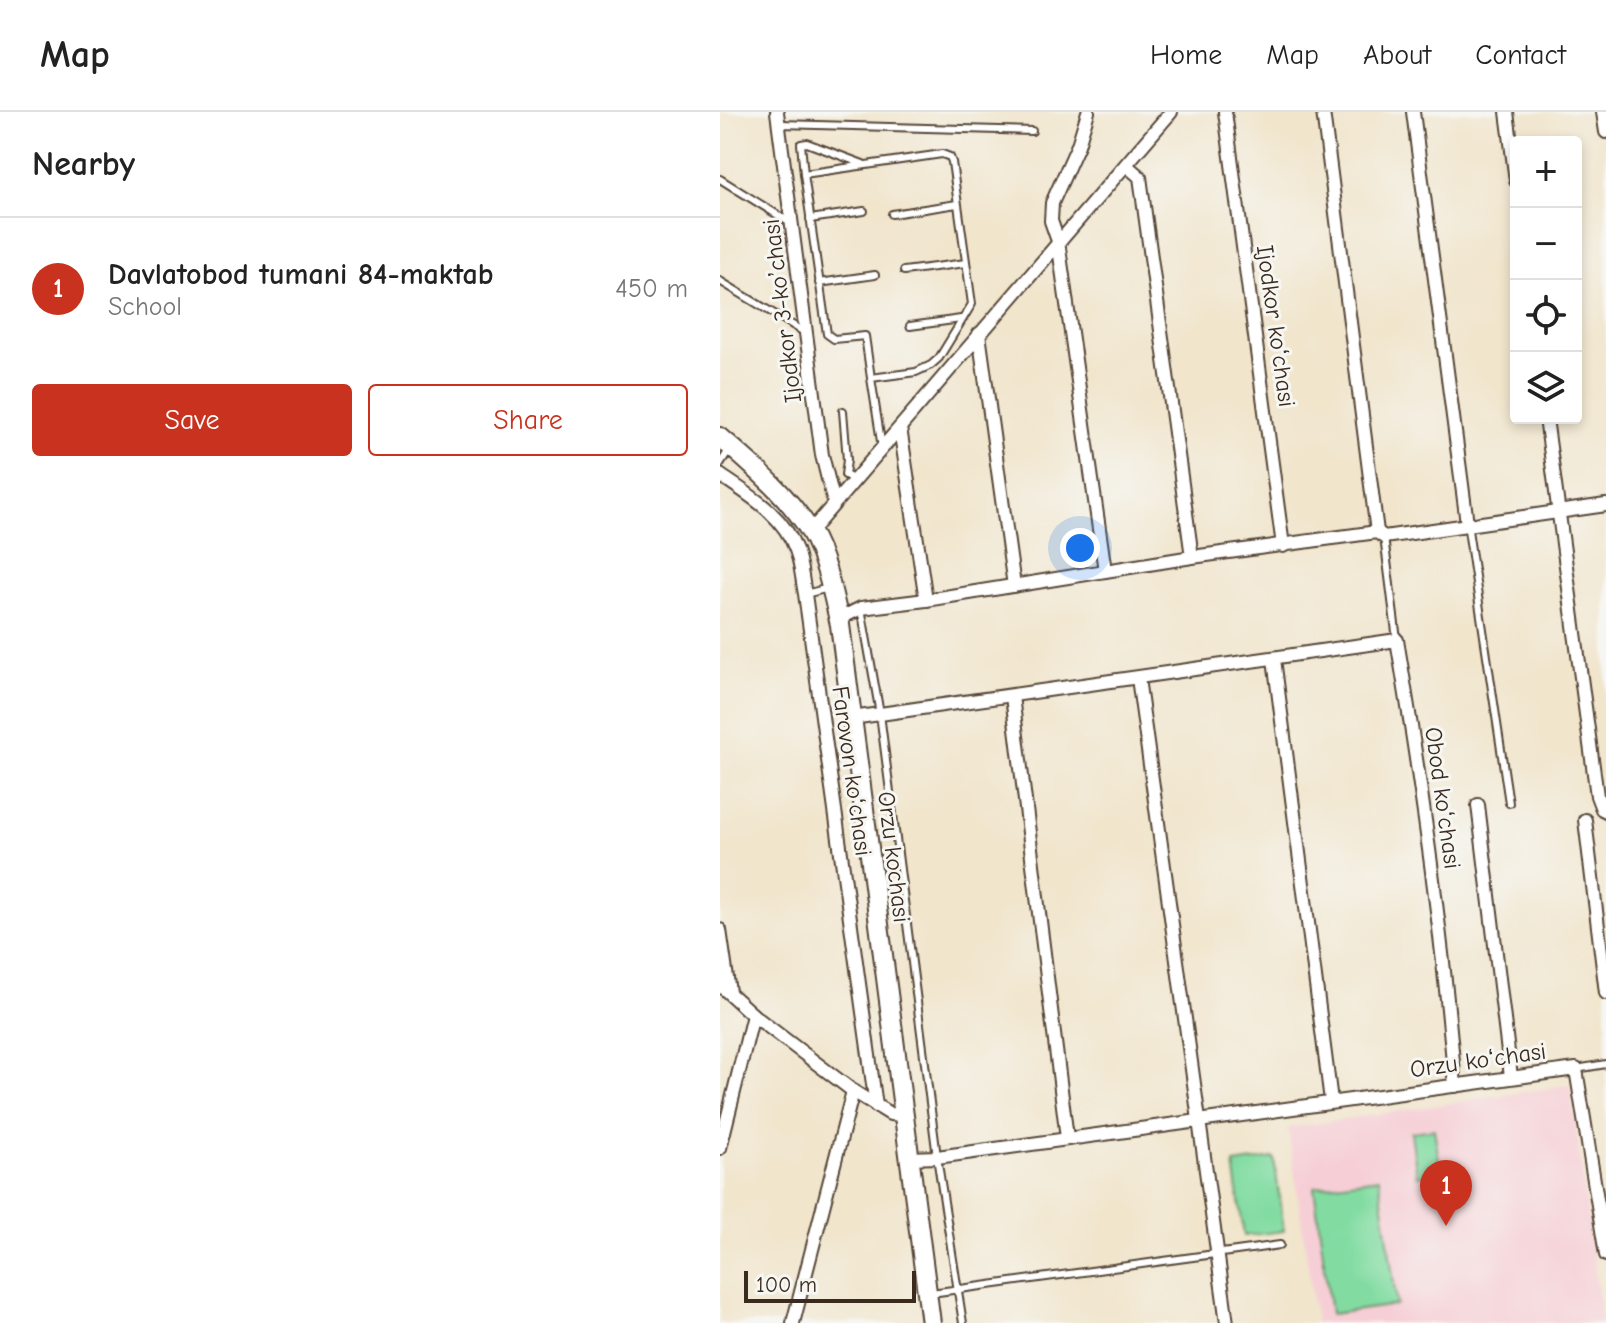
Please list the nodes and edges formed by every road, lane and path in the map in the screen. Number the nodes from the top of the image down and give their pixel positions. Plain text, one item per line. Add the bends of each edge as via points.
1 (1088, 112) edge
2 (1171, 112) edge
3 (1225, 112) edge
4 (1323, 112) edge
5 (1413, 112) edge
6 (1507, 112) edge
7 (1603, 112) edge
8 (778, 118) edge
9 (1032, 131) dead end
10 (1606, 132) edge
11 (1510, 136) edge
12 (867, 165) junction
13 (1126, 165) junction
14 (804, 174) junction
15 (720, 179) edge
16 (957, 204) junction
17 (864, 211) dead end
18 (892, 214) dead end
19 (810, 219) junction
20 (792, 224) junction
21 (1058, 241) junction
22 (966, 263) junction
23 (904, 271) dead end
24 (875, 275) dead end
25 (720, 281) edge
26 (819, 283) junction
27 (961, 319) junction
28 (910, 326) dead end
29 (807, 334) junction
30 (979, 334) junction
31 (871, 378) junction
32 (843, 411) dead end
33 (1547, 424) edge
34 (900, 428) junction
35 (726, 442) edge
36 (882, 448) junction
37 (720, 464) edge
38 (720, 475) edge
39 (855, 480) junction
40 (775, 488) junction
41 (761, 503) junction
42 (834, 503) junction
43 (1606, 505) edge
44 (1557, 512) junction
45 (1467, 523) junction
46 (810, 532) junction
47 (1380, 534) junction
48 (1283, 546) junction
49 (1192, 557) junction
50 (1105, 571) junction
51 (1014, 586) junction
52 (830, 588) junction
53 (805, 594) junction
54 (926, 600) junction
55 (861, 608) junction
56 (839, 619) junction
57 (1397, 640) junction
58 (1274, 659) junction
59 (1138, 678) junction
60 (1012, 696) junction
61 (880, 714) junction
62 (852, 718) junction
63 (1509, 803) dead end
64 (1478, 805) dead end
65 (1606, 811) edge
66 (1585, 820) dead end
67 (720, 930) edge
68 (725, 988) edge
69 (1606, 993) edge
70 (753, 1015) junction
71 (1606, 1064) edge
72 (1576, 1069) junction
73 (1511, 1077) junction
74 (1455, 1086) junction
75 (853, 1091) junction
76 (1331, 1101) junction
77 (876, 1106) junction
78 (904, 1115) junction
79 (1198, 1121) junction
80 (1067, 1138) junction
81 (720, 1148) edge
82 (937, 1157) junction
83 (909, 1158) junction
84 (1602, 1199) edge
85 (1280, 1245) dead end
86 (1217, 1255) junction
87 (1606, 1255) edge
88 (959, 1290) junction
89 (928, 1296) junction
90 (793, 1323) edge
91 (919, 1323) edge
92 (931, 1323) edge
93 (963, 1323) edge
94 (1227, 1323) edge

1 - 21 street via 1052,203
2 - 13 street
3 - 48 street, Ijodkor koʻchasi
4 - 47 street
5 - 45 street
6 - 11 street
7 - 10 street
8 - 9 lane
8 - 20 street, Ijodkor 3-koʼchasi
12 - 14 lane
12 - 14 lane via 807,143 800,149
12 - 16 lane via 950,157
13 - 21 street
13 - 49 street via 1140,177
14 - 19 lane
15 - 20 lane
16 - 18 lane
16 - 22 lane
17 - 19 lane
19 - 26 lane
20 - 29 street, Ijodkor 3-koʼchasi
21 - 30 street
21 - 50 street
22 - 23 lane
22 - 27 lane via 972,304
24 - 26 lane
25 - 29 lane
26 - 31 lane via 827,334 834,339 865,336
27 - 28 lane
27 - 31 lane via 931,365
29 - 42 street, Ijodkor 3-koʼchasi via 822,455
30 - 34 street
30 - 51 street
31 - 36 lane
32 - 39 lane via 845,475
33 - 44 street
34 - 36 street
34 - 54 street
35 - 37 lane
35 - 40 main road, Orzu kochasi
36 - 39 street
38 - 41 street, Farovon koʻchasi
39 - 42 street
40 - 41 lane
40 - 46 main road, Orzu kochasi
41 - 53 street, Farovon koʻchasi via 797,550
42 - 46 street
43 - 44 street
44 - 45 street
44 - 65 street via 1597,796
45 - 47 street
45 - 63 lane
46 - 52 main road, Orzu kochasi
47 - 48 street
47 - 57 lane
48 - 49 street
49 - 50 street
50 - 51 street
51 - 54 street
52 - 53 lane
52 - 56 main road, Orzu kochasi
53 - 77 street, Farovon koʻchasi
54 - 55 street
55 - 56 street
55 - 61 lane
56 - 62 main road, Orzu kochasi
57 - 58 street
57 - 74 street, Obod koʻchasi via 1447,987
58 - 59 street
58 - 76 street
59 - 60 street
59 - 79 street
60 - 61 street
60 - 80 street
61 - 62 street
61 - 82 lane
62 - 78 main road, Orzu kochasi
64 - 73 street
66 - 69 street
67 - 68 street
68 - 70 street
70 - 75 street
70 - 81 street
71 - 72 lane
72 - 73 street, Orzu koʻchasi
72 - 84 street, Orzu koʻchasi
73 - 74 street, Orzu koʻchasi
74 - 76 street, Orzu koʻchasi
75 - 77 street
75 - 90 street
76 - 79 street, Orzu koʻchasi
77 - 78 street
78 - 83 main road, Orzu kochasi
79 - 80 street, Orzu koʻchasi
79 - 86 street
80 - 82 street, Orzu koʻchasi
82 - 83 street, Orzu koʻchasi
82 - 88 lane
83 - 89 main road, Orzu kochasi
84 - 87 street, Orzu koʻchasi
85 - 86 lane
86 - 88 lane
86 - 94 street
88 - 89 lane
88 - 93 lane
89 - 91 street
89 - 92 main road, Orzu kochasi

